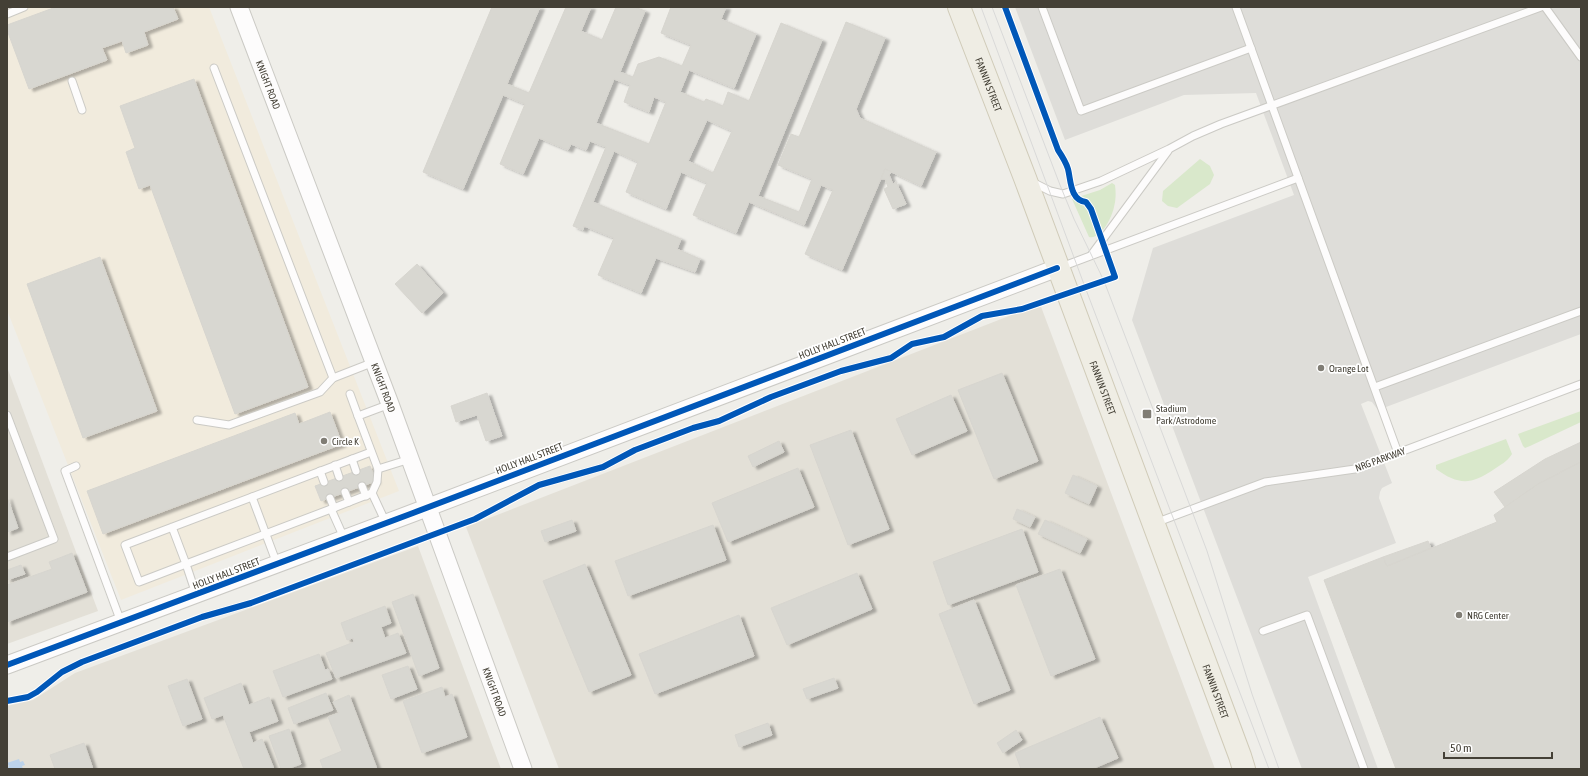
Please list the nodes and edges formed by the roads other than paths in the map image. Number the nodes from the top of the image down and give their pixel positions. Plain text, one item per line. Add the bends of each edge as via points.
1 (24, 7) edge
2 (239, 7) edge
3 (959, 7) edge
4 (1042, 7) edge
5 (1236, 7) edge
6 (1542, 7) edge
7 (1545, 7) edge
8 (7, 14) edge
9 (1251, 48) junction
10 (1581, 57) edge
11 (214, 68) dead end
12 (72, 81) dead end
13 (1273, 106) junction
14 (82, 110) dead end
15 (1169, 149) junction
16 (1025, 178) junction
17 (1298, 178) junction
18 (1092, 254) junction
19 (1057, 268) junction
20 (1581, 311) edge
21 (374, 362) junction
22 (333, 378) junction
23 (1581, 384) edge
24 (1375, 387) junction
25 (350, 394) dead end
26 (390, 404) junction
27 (7, 415) edge
28 (358, 416) junction
29 (197, 420) dead end
30 (371, 452) junction
31 (1398, 453) junction
32 (352, 459) junction
33 (410, 459) junction
34 (335, 465) junction
35 (76, 466) dead end
36 (378, 469) junction
37 (320, 471) junction
38 (356, 471) dead end
39 (339, 477) dead end
40 (324, 482) dead end
41 (362, 486) dead end
42 (345, 492) dead end
43 (369, 494) junction
44 (252, 497) junction
45 (330, 498) dead end
46 (349, 502) junction
47 (428, 507) junction
48 (332, 508) junction
49 (386, 523) junction
50 (1153, 524) junction
51 (172, 527) junction
52 (265, 533) junction
53 (344, 539) junction
54 (7, 556) edge
55 (186, 564) junction
56 (277, 564) junction
57 (196, 594) junction
58 (121, 622) junction
59 (1263, 631) dead end
60 (7, 665) edge
61 (523, 769) edge
62 (1244, 769) edge
63 (1364, 769) edge

1 - 8 lane
2 - 21 street, KNIGHT ROAD
3 - 16 main road, FANNIN STREET
4 - 9 lane via 1081,111
5 - 9 lane
6 - 13 lane
7 - 10 lane
9 - 13 lane
11 - 22 lane
12 - 14 lane
13 - 15 lane via 1193,136
13 - 17 lane
15 - 16 lane via 1101,181 1063,194 1050,191
15 - 18 lane
16 - 19 main road, FANNIN STREET
17 - 18 lane
17 - 24 lane
18 - 19 lane
19 - 47 street, HOLLY HALL STREET
19 - 50 main road, FANNIN STREET
20 - 24 lane
21 - 22 lane
21 - 26 street, KNIGHT ROAD
22 - 29 lane via 320,392 229,425
23 - 31 lane, NRG PARKWAY
24 - 31 lane
25 - 28 lane
26 - 28 lane
26 - 33 street, KNIGHT ROAD
27 - 54 lane via 54,539
28 - 30 lane
30 - 32 lane
30 - 36 lane
31 - 50 lane, NRG PARKWAY via 1355,469 1265,482
32 - 34 lane
32 - 38 lane
33 - 36 lane
33 - 47 street, KNIGHT ROAD
34 - 37 lane
34 - 39 lane
35 - 58 lane via 65,471
36 - 43 lane via 377,482
37 - 40 lane
37 - 44 lane
41 - 43 lane
42 - 46 lane
43 - 46 lane
43 - 49 lane
44 - 51 lane
44 - 52 lane
45 - 48 lane
46 - 48 lane
47 - 49 street, HOLLY HALL STREET
47 - 61 street, KNIGHT ROAD
48 - 52 lane
48 - 53 lane
49 - 53 street, HOLLY HALL STREET
50 - 62 main road, FANNIN STREET
51 - 55 lane
51 - 55 lane via 125,545 136,575 139,582
52 - 55 lane
52 - 56 lane
53 - 56 street, HOLLY HALL STREET
55 - 57 lane
56 - 57 street, HOLLY HALL STREET
57 - 58 street, HOLLY HALL STREET
58 - 60 street, HOLLY HALL STREET
59 - 63 lane via 1307,615

